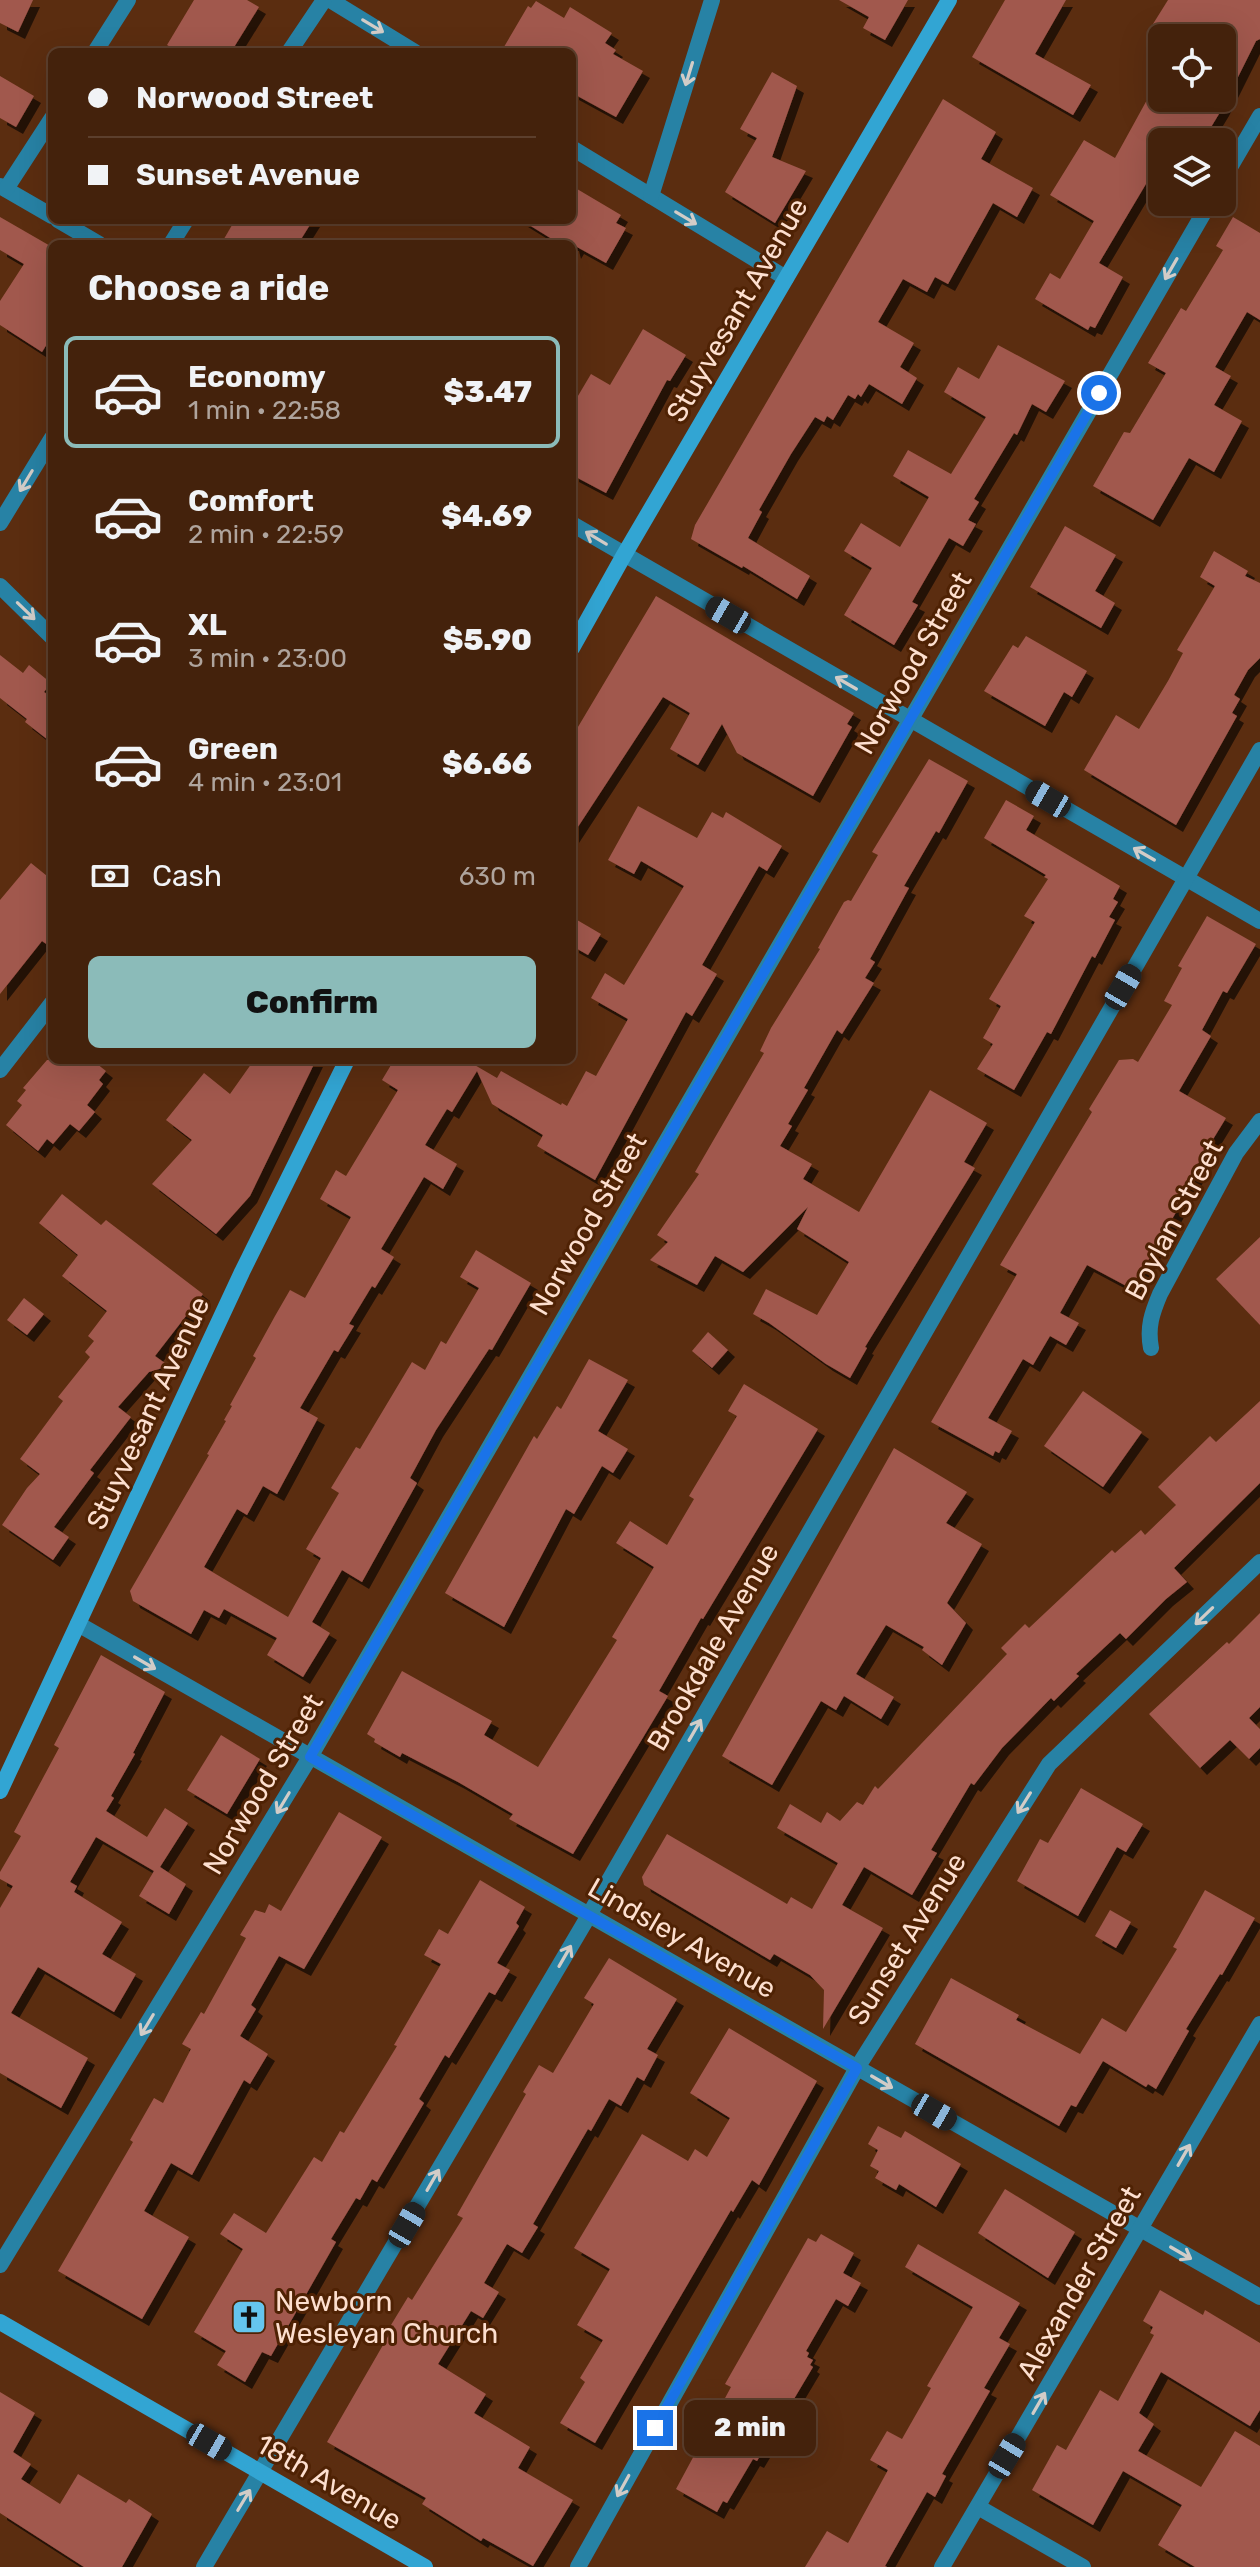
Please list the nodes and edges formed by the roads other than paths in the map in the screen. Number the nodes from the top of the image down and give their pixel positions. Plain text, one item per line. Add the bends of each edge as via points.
1 (128, 0) edge
2 (324, 0) edge
3 (330, 0) edge
4 (712, 0) edge
5 (949, 0) edge
6 (98, 48) edge
7 (292, 48) edge
8 (408, 48) edge
9 (1260, 116) edge
10 (48, 124) edge
11 (576, 150) edge
12 (1236, 157) edge
13 (3, 187) edge
14 (651, 196) junction
15 (48, 214) edge
16 (1202, 216) edge
17 (65, 224) edge
18 (92, 240) edge
19 (786, 278) junction
20 (48, 445) edge
21 (0, 523) edge
22 (576, 526) edge
23 (624, 555) junction
24 (0, 586) edge
25 (48, 633) edge
26 (576, 641) edge
27 (910, 720) junction
28 (1260, 750) edge
29 (1186, 878) junction
30 (1260, 921) edge
31 (48, 1008) edge
32 (345, 1064) edge
33 (0, 1070) edge
34 (1260, 1121) edge
35 (1151, 1348) dead end
36 (1260, 1562) edge
37 (78, 1624) junction
38 (310, 1757) junction
39 (0, 1791) edge
40 (588, 1915) junction
41 (1260, 2024) edge
42 (857, 2068) junction
43 (1141, 2230) junction
44 (0, 2265) edge
45 (1260, 2297) edge
46 (0, 2322) edge
47 (261, 2472) junction
48 (978, 2507) junction
49 (204, 2567) edge
50 (425, 2567) edge
51 (578, 2567) edge
52 (942, 2567) edge
53 (1083, 2567) edge

1 - 6 street
2 - 7 street
3 -> 8 street
4 -> 14 street
5 - 19 main road, Stuyvesant Avenue
9 - 12 street
10 - 13 street
11 - 14 street
13 - 15 street
14 -> 19 street
16 -> 27 street, Norwood Street
17 - 18 street
19 - 23 main road, Stuyvesant Avenue
20 -> 21 street
23 -> 22 street
23 - 26 main road, Stuyvesant Avenue
27 -> 23 street
24 -> 25 street
29 -> 27 street
27 - 38 street, Norwood Street
28 - 29 street, Brookdale Avenue
29 - 30 street
40 -> 29 street, Brookdale Avenue
31 - 33 street
32 - 37 main road, Stuyvesant Avenue
34 - 35 street, Boylan Street via 1236,1153 1160,1294 1148,1332
36 -> 42 street, Sunset Avenue via 1049,1764
37 -> 38 street, Lindsley Avenue
37 - 39 main road, Stuyvesant Avenue
38 - 40 street, Lindsley Avenue
38 -> 44 street, Norwood Street
40 - 42 street, Lindsley Avenue
47 -> 40 street, Brookdale Avenue
43 -> 41 street, Alexander Street
42 -> 43 street, Lindsley Avenue
42 -> 51 street, Sunset Avenue
43 -> 45 street, Lindsley Avenue
48 -> 43 street, Alexander Street
46 - 47 main road, 18th Avenue
49 -> 47 street, Brookdale Avenue
47 - 50 main road, 18th Avenue
48 - 52 street, Alexander Street
48 - 53 street

